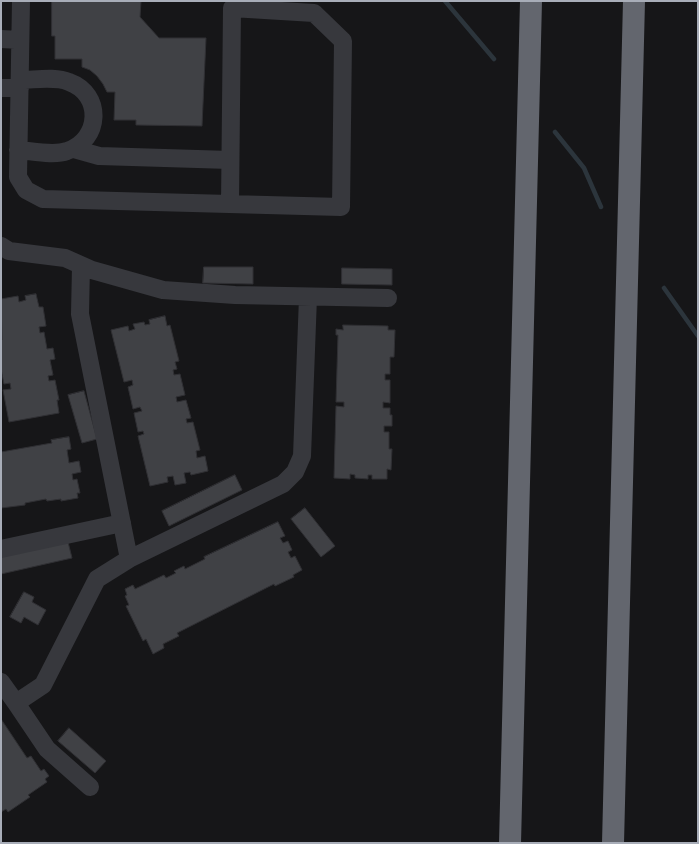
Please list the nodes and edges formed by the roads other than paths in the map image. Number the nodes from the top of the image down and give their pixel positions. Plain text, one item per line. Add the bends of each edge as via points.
1 (21, 1) edge
2 (531, 1) edge
3 (634, 1) edge
4 (647, 1) edge
5 (1, 39) edge
6 (20, 40) junction
7 (632, 62) junction
8 (20, 84) junction
9 (1, 88) edge
10 (74, 149) junction
11 (18, 150) junction
12 (230, 160) junction
13 (230, 204) junction
14 (1, 246) edge
15 (81, 266) junction
16 (308, 297) junction
17 (388, 298) dead end
18 (122, 523) junction
19 (1, 549) edge
20 (129, 559) junction
21 (1, 682) edge
22 (16, 703) junction
23 (90, 787) dead end
24 (510, 843) edge
25 (613, 843) edge

1 - 6 street
2 - 24 highway
3 - 7 highway
4 - 7 highway
5 - 6 street
6 - 8 street
7 - 25 highway
8 - 9 street
8 - 10 street via 58,79 77,85 84,91 90,99 94,118 88,136
8 - 11 street
10 - 11 street via 56,153
10 - 12 street via 99,156
11 - 13 street via 18,177 26,190 43,199
12 - 13 street
12 - 13 street via 232,8 314,13 343,41 341,207
14 - 15 street via 9,251 65,258
15 - 16 street via 163,290
15 - 18 street via 80,314
16 - 17 street
16 - 20 street via 302,456 295,472 283,484
18 - 19 street
18 - 20 street
20 - 22 street via 97,579 43,684
21 - 22 street
22 - 23 street via 47,749

